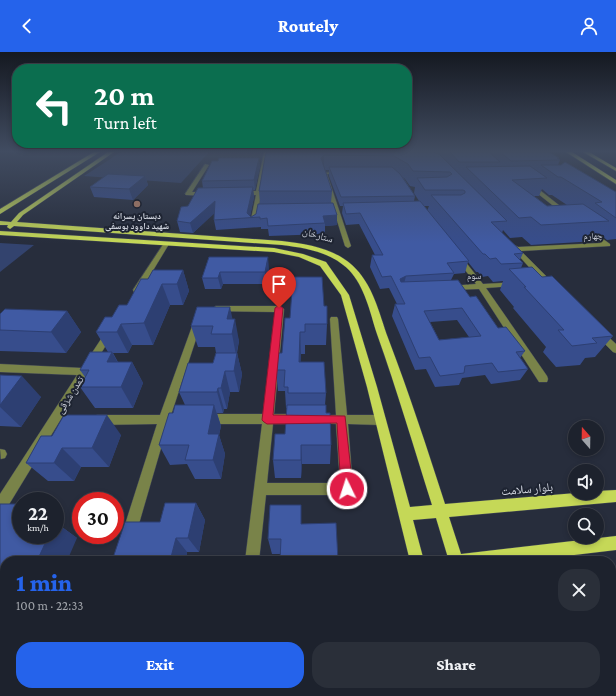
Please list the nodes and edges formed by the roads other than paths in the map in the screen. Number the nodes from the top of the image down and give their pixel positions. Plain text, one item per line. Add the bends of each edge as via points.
1 (49, 182) edge
2 (67, 182) edge
3 (196, 182) edge
4 (261, 182) edge
5 (327, 182) edge
6 (526, 182) edge
7 (235, 193) edge
8 (259, 193) junction
9 (212, 194) edge
10 (544, 203) edge
11 (552, 203) junction
12 (330, 210) edge
13 (337, 210) junction
14 (345, 210) edge
15 (255, 211) junction
16 (262, 211) edge
17 (0, 212) edge
18 (561, 220) edge
19 (0, 224) edge
20 (13, 224) junction
21 (253, 224) edge
22 (585, 228) edge
23 (1, 233) edge
24 (511, 243) edge
25 (166, 244) junction
26 (616, 244) edge
27 (608, 245) junction
28 (348, 246) dead end
29 (516, 249) junction
30 (453, 250) edge
31 (525, 284) edge
32 (547, 285) edge
33 (481, 286) junction
34 (442, 288) edge
35 (132, 298) edge
36 (334, 320) dead end
37 (115, 325) edge
38 (593, 327) edge
39 (616, 350) edge
40 (0, 368) edge
41 (85, 372) junction
42 (543, 379) dead end
43 (164, 419) junction
44 (180, 419) edge
45 (196, 419) edge
46 (342, 419) junction
47 (89, 420) edge
48 (267, 420) junction
49 (380, 420) junction
50 (260, 489) junction
51 (616, 496) edge
52 (0, 506) edge
53 (440, 512) junction
54 (406, 514) junction
55 (616, 543) edge
56 (125, 546) edge
57 (253, 556) edge
58 (416, 556) edge
59 (454, 556) edge
60 (505, 556) edge

1 - 17 main road
2 - 20 main road via 20,214
3 - 9 street via 188,194
4 - 8 street
5 - 13 street
6 - 11 street, چهارم
7 - 8 street
8 - 15 street
10 - 11 street
11 - 18 street, چهارم via 574,219
12 - 13 street
13 - 14 street
13 - 28 street
15 - 16 street
15 - 21 street
19 - 20 main road, ستارخان
20 - 23 main road
20 - 53 main road, ستارخان via 306,245 341,259 362,280 401,384
22 - 27 street, چهارم
23 - 25 main road
24 - 29 street
25 - 35 street
25 - 49 main road via 274,250 301,255 323,264 345,295
26 - 27 street
27 - 29 street, چهارم
29 - 32 street
30 - 33 street
31 - 33 street, سوم
33 - 34 street, سوم
33 - 42 street
36 - 46 street
37 - 41 street, تمدن شزقی
38 - 39 street
40 - 41 street
41 - 52 street, تمدن شزقی
43 - 44 street
43 - 47 street
43 - 48 street via 203,310 279,308
43 - 56 street
45 - 48 street
46 - 48 street
46 - 49 street
46 - 50 street via 347,489
48 - 50 street
49 - 54 main road
50 - 57 street
51 - 53 main road, بلوار سلامت
53 - 54 main road, بلوار سلامت
53 - 59 main road, ستارخان
54 - 58 main road
55 - 60 main road

